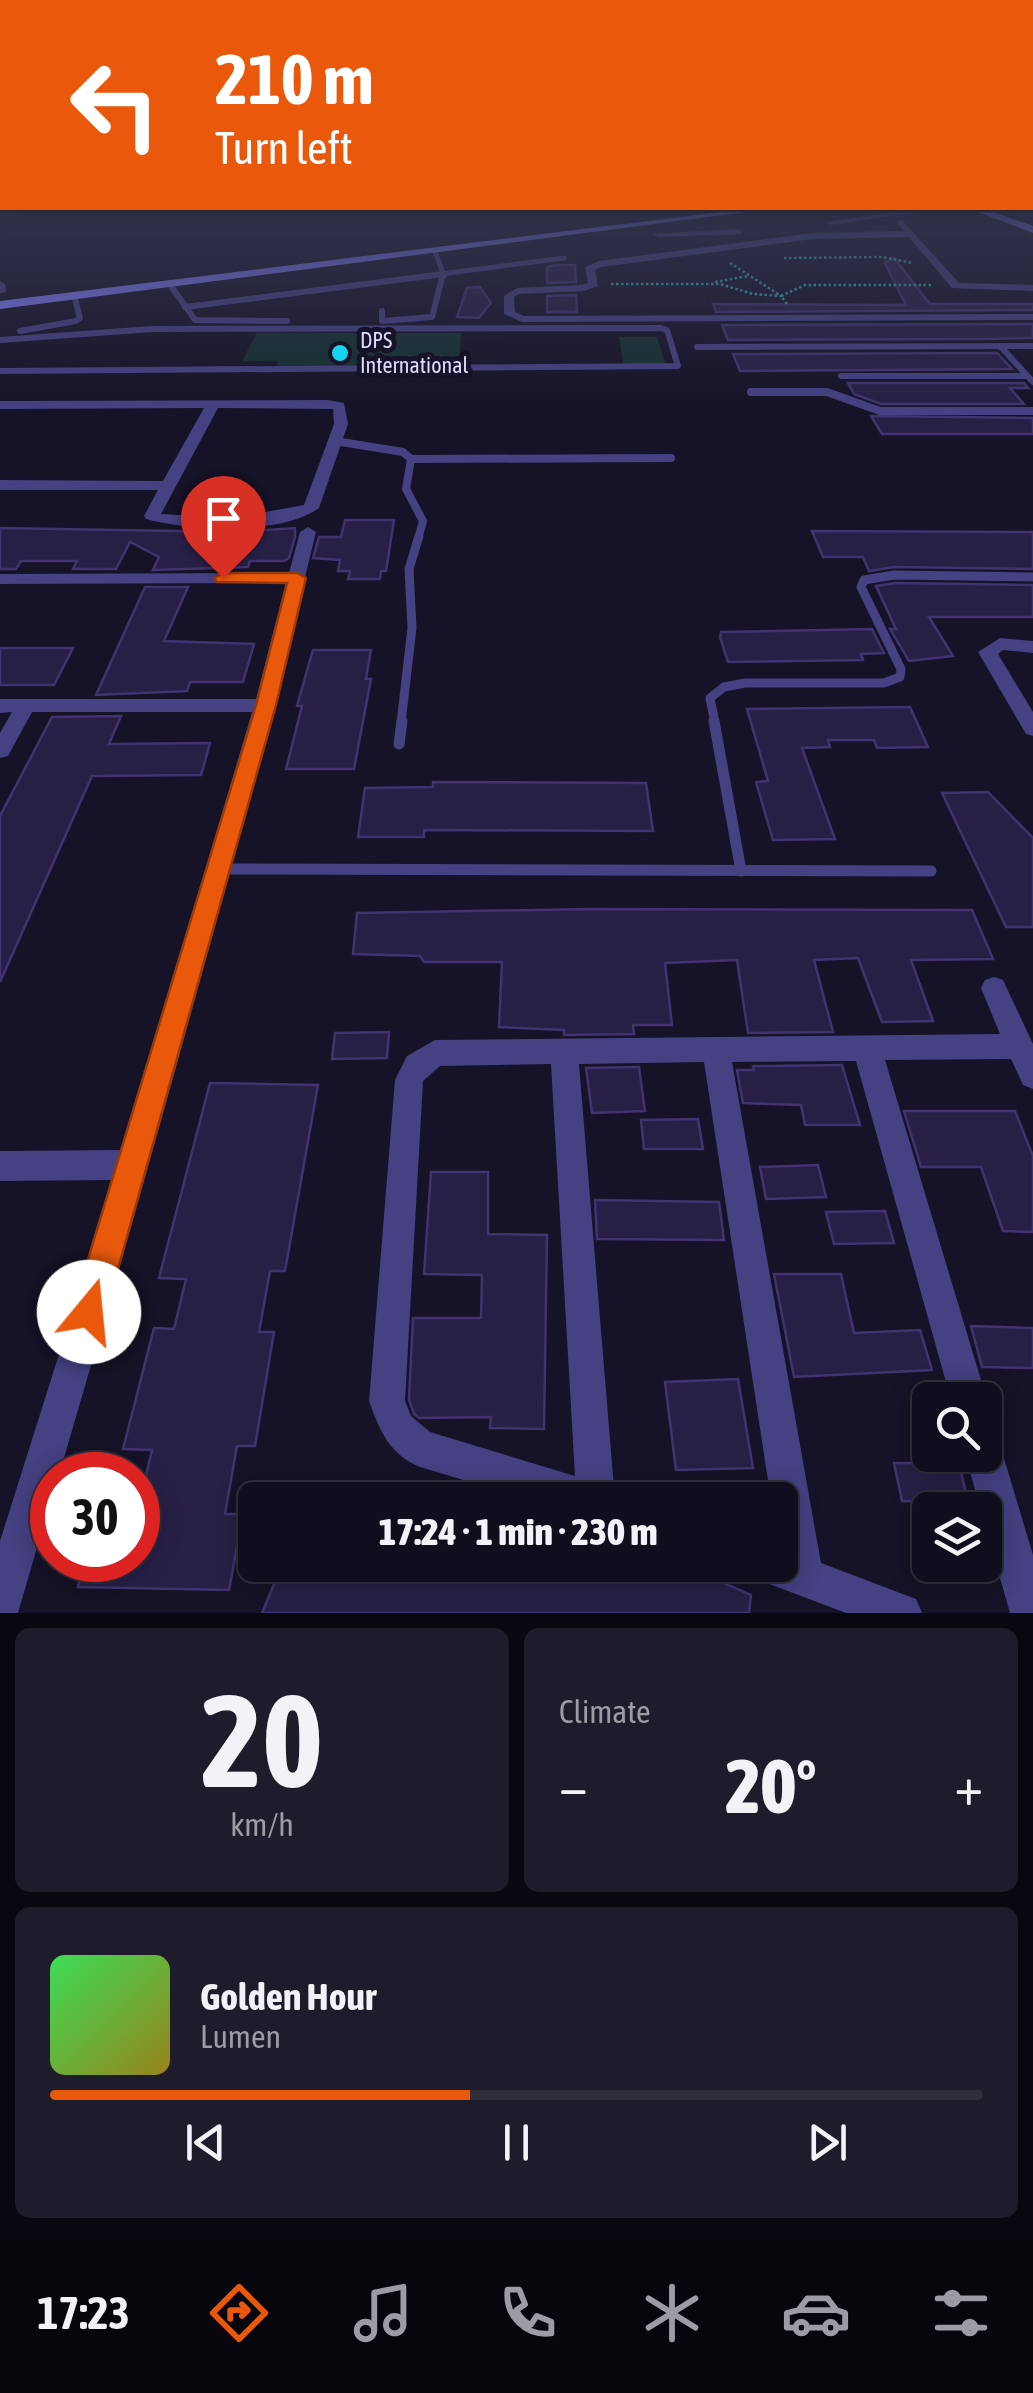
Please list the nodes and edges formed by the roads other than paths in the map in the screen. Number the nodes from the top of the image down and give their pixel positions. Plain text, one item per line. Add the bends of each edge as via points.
1 (271, 257) edge
2 (383, 257) edge
3 (437, 257) edge
4 (649, 257) edge
5 (930, 257) edge
6 (564, 258) dead end
7 (118, 276) dead end
8 (444, 276) junction
9 (80, 281) dead end
10 (60, 283) dead end
11 (169, 283) junction
12 (1, 288) edge
13 (21, 288) dead end
14 (1033, 288) edge
15 (74, 295) junction
16 (0, 305) edge
17 (185, 307) junction
18 (382, 311) dead end
19 (1033, 316) edge
20 (287, 320) dead end
21 (76, 321) junction
22 (50, 331) junction
23 (82, 332) junction
24 (0, 337) edge
25 (1000, 346) junction
26 (1033, 346) edge
27 (697, 347) dead end
28 (0, 371) edge
29 (842, 376) dead end
30 (1030, 379) edge
31 (0, 392) edge
32 (750, 392) dead end
33 (0, 405) edge
34 (73, 405) junction
35 (214, 405) junction
36 (1033, 411) edge
37 (335, 442) junction
38 (671, 458) dead end
39 (410, 459) junction
40 (0, 485) edge
41 (168, 486) junction
42 (308, 532) dead end
43 (1033, 577) edge
44 (297, 578) junction
45 (0, 579) edge
46 (1033, 647) edge
47 (266, 705) junction
48 (0, 706) edge
49 (26, 706) junction
50 (1033, 729) edge
51 (400, 744) dead end
52 (0, 751) edge
53 (219, 869) junction
54 (741, 871) junction
55 (931, 872) dead end
56 (994, 988) dead end
57 (1019, 1046) junction
58 (866, 1048) junction
59 (716, 1050) junction
60 (564, 1052) junction
61 (1033, 1076) edge
62 (134, 1165) junction
63 (0, 1166) edge
64 (963, 1382) edge
65 (989, 1472) edge
66 (534, 1482) edge
67 (593, 1482) edge
68 (774, 1482) edge
69 (798, 1575) edge
70 (0, 1606) edge
71 (902, 1613) edge
72 (1030, 1613) edge

1 - 7 main road
2 - 11 main road
3 - 8 lane
4 - 19 street via 592,266 594,284 517,292 509,296 510,314
5 - 14 street via 956,286
6 - 8 lane
8 - 17 lane
8 - 18 lane via 430,319 382,321
9 - 10 main road
11 - 15 main road
11 - 17 lane
12 - 13 main road
15 - 16 main road
15 - 21 lane
17 - 20 lane via 190,318 206,322
21 - 22 lane
21 - 23 lane
22 - 23 lane
22 - 24 lane
23 - 28 lane via 661,328 678,366
25 - 26 lane
25 - 27 lane
25 - 30 lane
29 - 30 lane
31 - 34 street via 44,394
32 - 36 lane via 827,392 880,411
33 - 34 street
34 - 35 street
35 - 37 street via 339,406
35 - 41 street
37 - 39 lane via 403,452
37 - 41 street via 316,501 303,511 252,520 162,520 152,516
38 - 39 lane
39 - 51 lane via 406,489 422,521 408,570 412,628
40 - 41 street
42 - 44 street
43 - 54 lane via 864,580 861,587 900,677 745,682 710,698
44 - 45 street
44 - 47 street
46 - 50 street via 1000,644 987,652
47 - 49 street
47 - 53 street
48 - 49 street
49 - 52 street
53 - 54 lane
53 - 62 street
54 - 55 lane
56 - 57 street
57 - 58 street
57 - 61 street
58 - 59 street
58 - 64 street
59 - 60 street
59 - 68 street
60 - 66 street via 435,1053 416,1065 409,1080 387,1402 397,1428 420,1448
60 - 67 street
62 - 63 street
62 - 70 street
65 - 72 street
69 - 71 street

